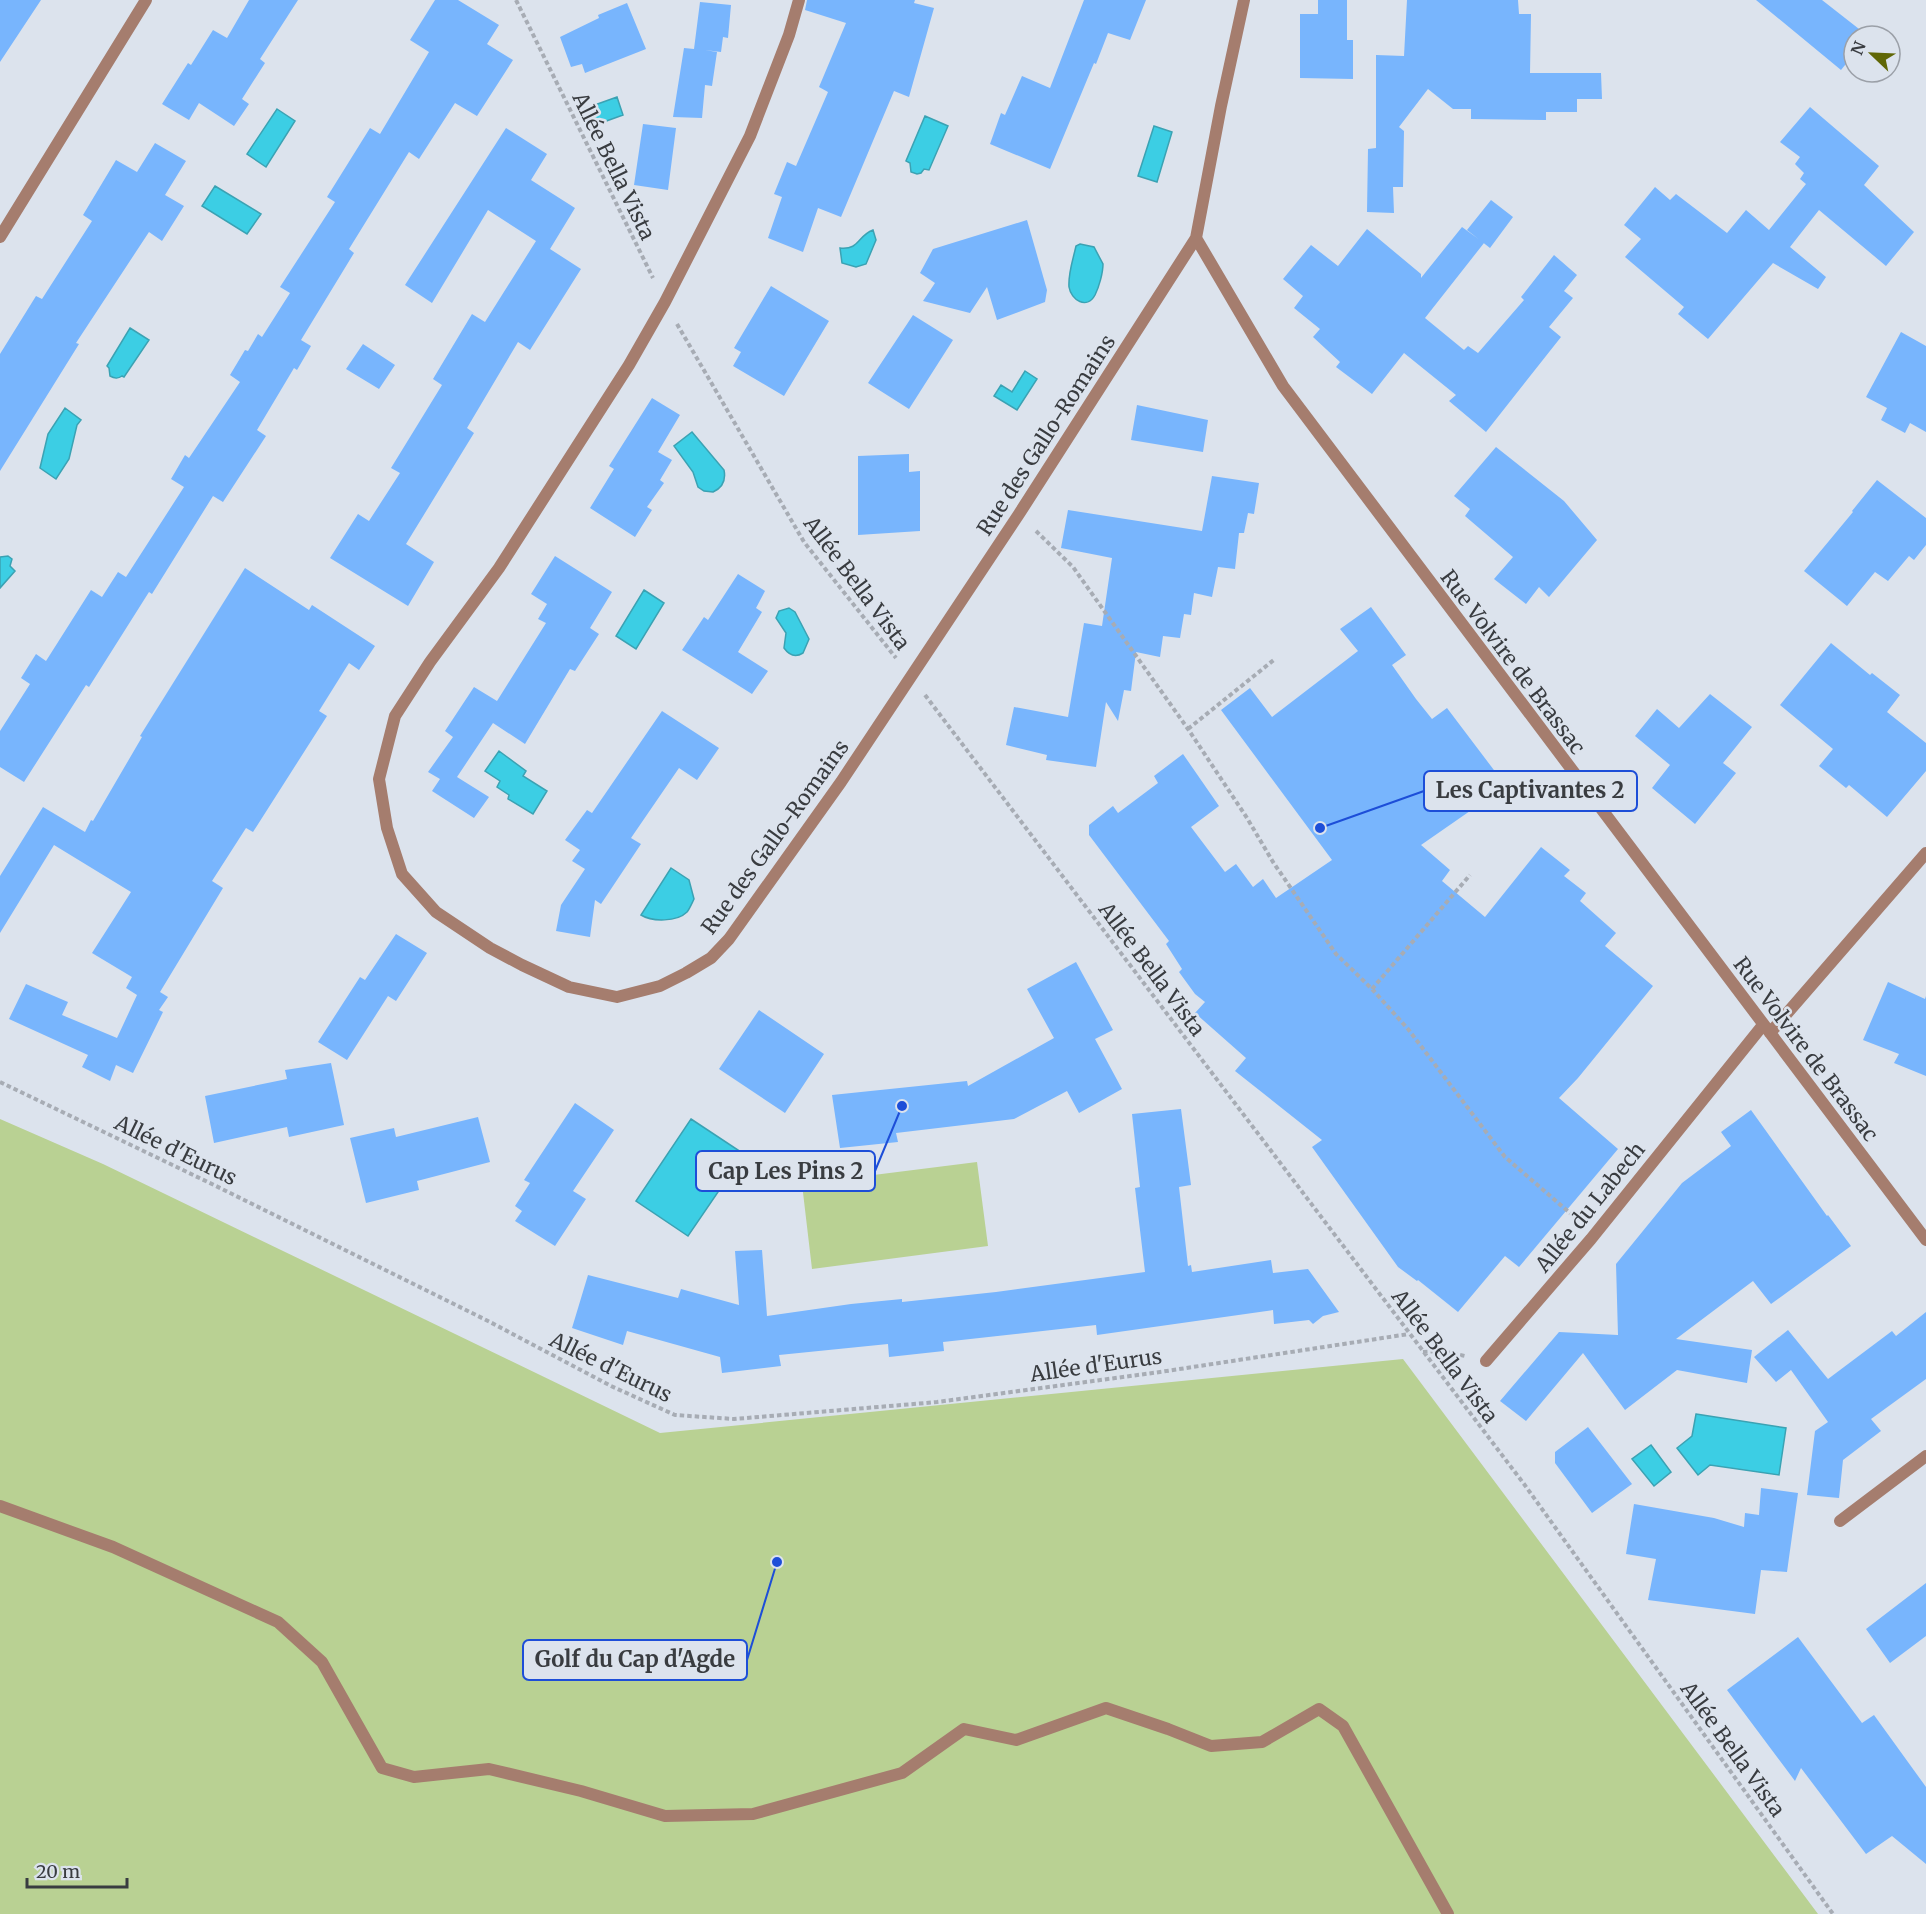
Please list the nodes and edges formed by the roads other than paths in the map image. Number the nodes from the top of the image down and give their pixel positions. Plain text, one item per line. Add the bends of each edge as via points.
1 (146, 0) edge
2 (799, 0) edge
3 (1244, 0) edge
4 (0, 237) edge
5 (1196, 238) junction
6 (1926, 853) edge
7 (1766, 1029) junction
8 (1926, 1240) edge
9 (1486, 1361) road end
10 (1926, 1456) edge
11 (0, 1506) edge
12 (1840, 1521) dead end
13 (1448, 1914) edge

1 - 4 street
2 - 5 street, Rue des Gallo-Romains via 750,136 665,302 499,568 395,716 380,779 387,828 402,874 436,912 490,948 569,987 617,997 660,986 711,958 729,939 841,782
3 - 5 street, Rue des Gallo-Romains
5 - 7 street, Rue Volvire de Brassac via 1283,386
6 - 7 street, Allée du Labech
7 - 8 street, Rue Volvire de Brassac
7 - 9 street, Allée du Labech
10 - 12 street
11 - 13 street via 113,1547 278,1622 322,1662 382,1768 414,1777 489,1769 665,1816 753,1814 902,1773 964,1729 1016,1740 1106,1708 1211,1746 1262,1742 1319,1709 1343,1725

